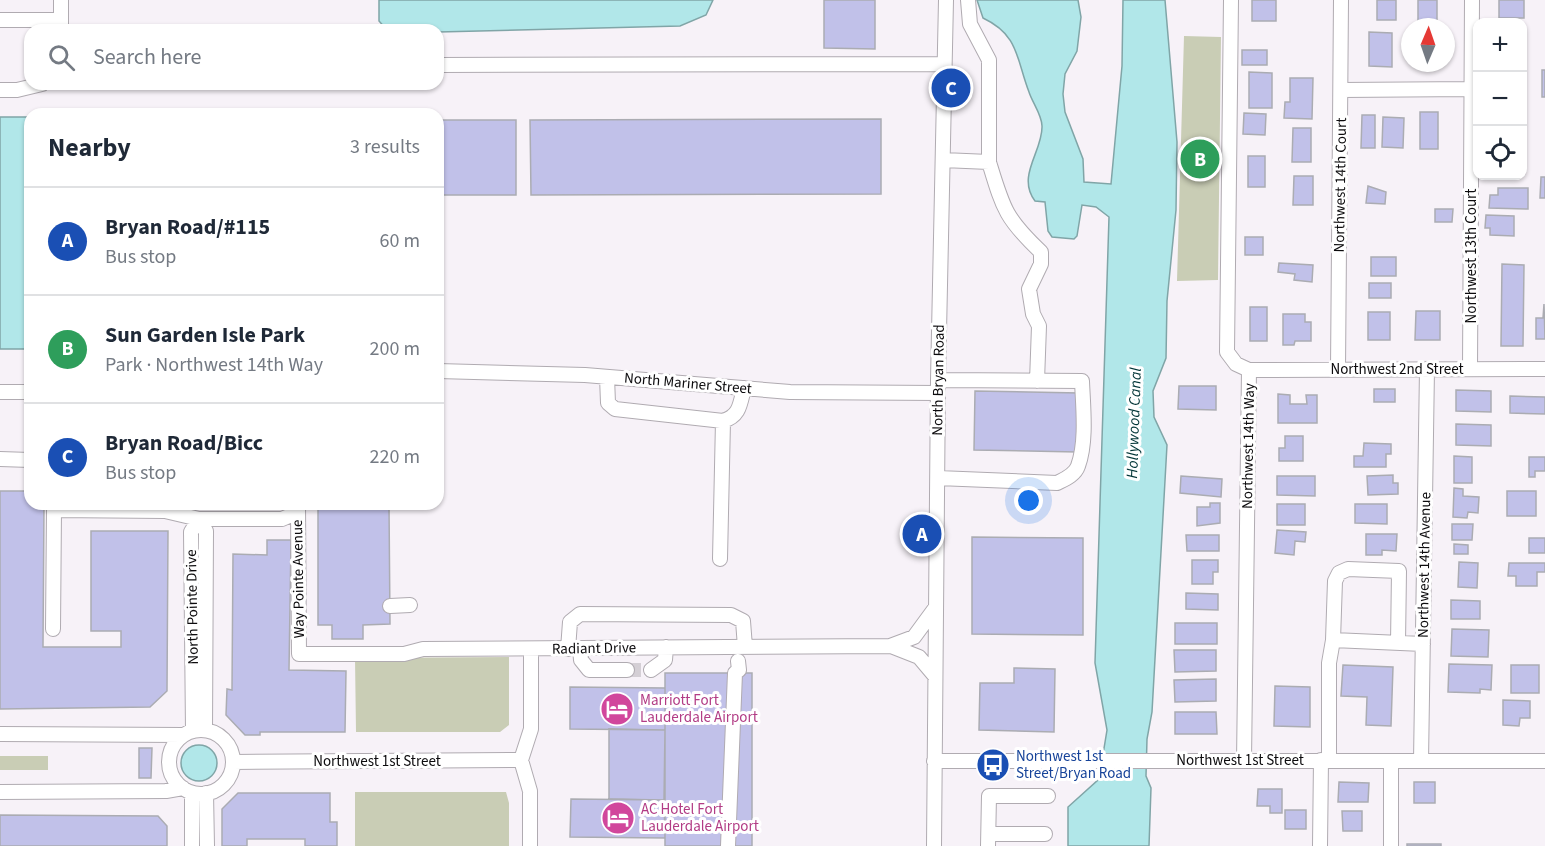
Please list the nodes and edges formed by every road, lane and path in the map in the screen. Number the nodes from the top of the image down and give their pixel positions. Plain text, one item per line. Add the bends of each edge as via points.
1 (61, 0) edge
2 (946, 0) edge
3 (968, 0) edge
4 (1230, 0) edge
5 (1341, 0) edge
6 (1472, 0) edge
7 (0, 20) edge
8 (49, 24) edge
9 (61, 24) edge
10 (944, 64) junction
11 (444, 65) edge
12 (24, 88) edge
13 (1472, 89) junction
14 (0, 90) edge
15 (1341, 90) junction
16 (943, 160) junction
17 (989, 162) junction
18 (1338, 369) junction
19 (1427, 369) junction
20 (1470, 369) junction
21 (1545, 369) edge
22 (1249, 370) junction
23 (444, 372) edge
24 (607, 377) junction
25 (1037, 381) junction
26 (938, 386) junction
27 (744, 388) junction
28 (0, 392) edge
29 (24, 392) edge
30 (723, 421) junction
31 (0, 459) edge
32 (24, 460) edge
33 (938, 478) junction
34 (54, 510) edge
35 (149, 510) edge
36 (295, 510) edge
37 (298, 510) edge
38 (199, 519) junction
39 (720, 559) dead end
40 (410, 605) dead end
41 (390, 606) dead end
42 (936, 607) junction
43 (52, 629) dead end
44 (1334, 640) junction
45 (1398, 643) junction
46 (1423, 644) junction
47 (890, 646) junction
48 (666, 647) junction
49 (574, 648) junction
50 (531, 649) junction
51 (299, 654) joint
52 (738, 657) junction
53 (627, 670) tunnel mouth
54 (651, 670) dead end
55 (935, 676) junction
56 (194, 732) junction
57 (0, 734) edge
58 (521, 760) junction
59 (1244, 760) junction
60 (1325, 760) junction
61 (934, 761) junction
62 (1391, 761) junction
63 (1421, 761) junction
64 (1545, 761) edge
65 (233, 762) junction
66 (194, 791) junction
67 (0, 792) edge
68 (1048, 796) dead end
69 (1044, 834) dead end
70 (988, 840) edge
71 (192, 846) edge
72 (207, 846) edge
73 (530, 846) edge
74 (728, 846) edge
75 (933, 846) edge
76 (1320, 846) edge
77 (1391, 846) edge

1 - 9 street
2 - 10 street, North Bryan Road
3 - 17 street via 970,24 989,60
4 - 22 street, Northwest 14th Way via 1227,352 1236,364
5 - 15 street, Northwest 14th Court
6 - 13 street, Northwest 13th Court
7 - 8 street
10 - 11 street
10 - 16 street, North Bryan Road
12 - 14 street
13 - 15 street
13 - 20 street, Northwest 13th Court
15 - 18 street, Northwest 14th Court
16 - 17 street
16 - 26 street, North Bryan Road
17 - 25 street via 1002,206 1015,228 1041,252 1041,264 1029,289 1039,326
18 - 19 street, Northwest 2nd Street
18 - 22 street, Northwest 2nd Street
19 - 20 street, Northwest 2nd Street
19 - 46 street, Northwest 14th Avenue
20 - 21 street, Northwest 2nd Street
22 - 59 street, Northwest 14th Way
23 - 24 street, North Mariner Street
24 - 27 street, North Mariner Street
24 - 30 street via 609,403 615,409
25 - 26 street, North Mariner Street
25 - 33 street, North Mariner Street via 1082,381 1082,444 1078,468 1069,477 1057,483
26 - 27 street, North Mariner Street via 790,392
26 - 33 street, North Bryan Road
27 - 30 street via 738,412
28 - 29 street
30 - 39 street
31 - 32 street
33 - 42 street, North Bryan Road
34 - 43 street
35 - 38 street
36 - 38 street via 282,519
37 - 51 street, Way Pointe Avenue
38 - 56 street, North Pointe Drive via 206,531
40 - 41 street
42 - 47 street, Radiant Drive via 914,637
42 - 55 street, North Bryan Road
44 - 45 street
44 - 45 street via 1335,581 1339,573 1348,569 1399,571
44 - 60 street via 1329,663
45 - 46 street
46 - 63 street, Northwest 14th Avenue
47 - 52 street, Radiant Drive
47 - 55 street, Radiant Drive via 919,657
48 - 49 street, Radiant Drive
48 - 52 street, Radiant Drive
48 - 54 street via 665,660
49 - 50 street, Radiant Drive
49 - 52 street via 570,622 580,614 731,615 743,621
49 - 53 street via 589,670
50 - 51 street, Radiant Drive
50 - 58 street via 531,729
52 - 74 street
55 - 61 street, North Bryan Road
56 - 57 street
56 - 65 street via 222,738
56 - 66 street via 176,742 169,761 170,772
58 - 65 street, Northwest 1st Street
58 - 73 street via 530,790
59 - 60 street, Northwest 1st Street
59 - 61 street, Northwest 1st Street
60 - 62 street, Northwest 1st Street
60 - 76 street
61 - 75 street, North Bryan Road
62 - 63 street, Northwest 1st Street
62 - 77 street
63 - 64 street, Northwest 1st Street
65 - 66 street via 222,786
66 - 67 street
66 - 71 street
66 - 72 street
68 - 70 street via 989,796
69 - 70 street

